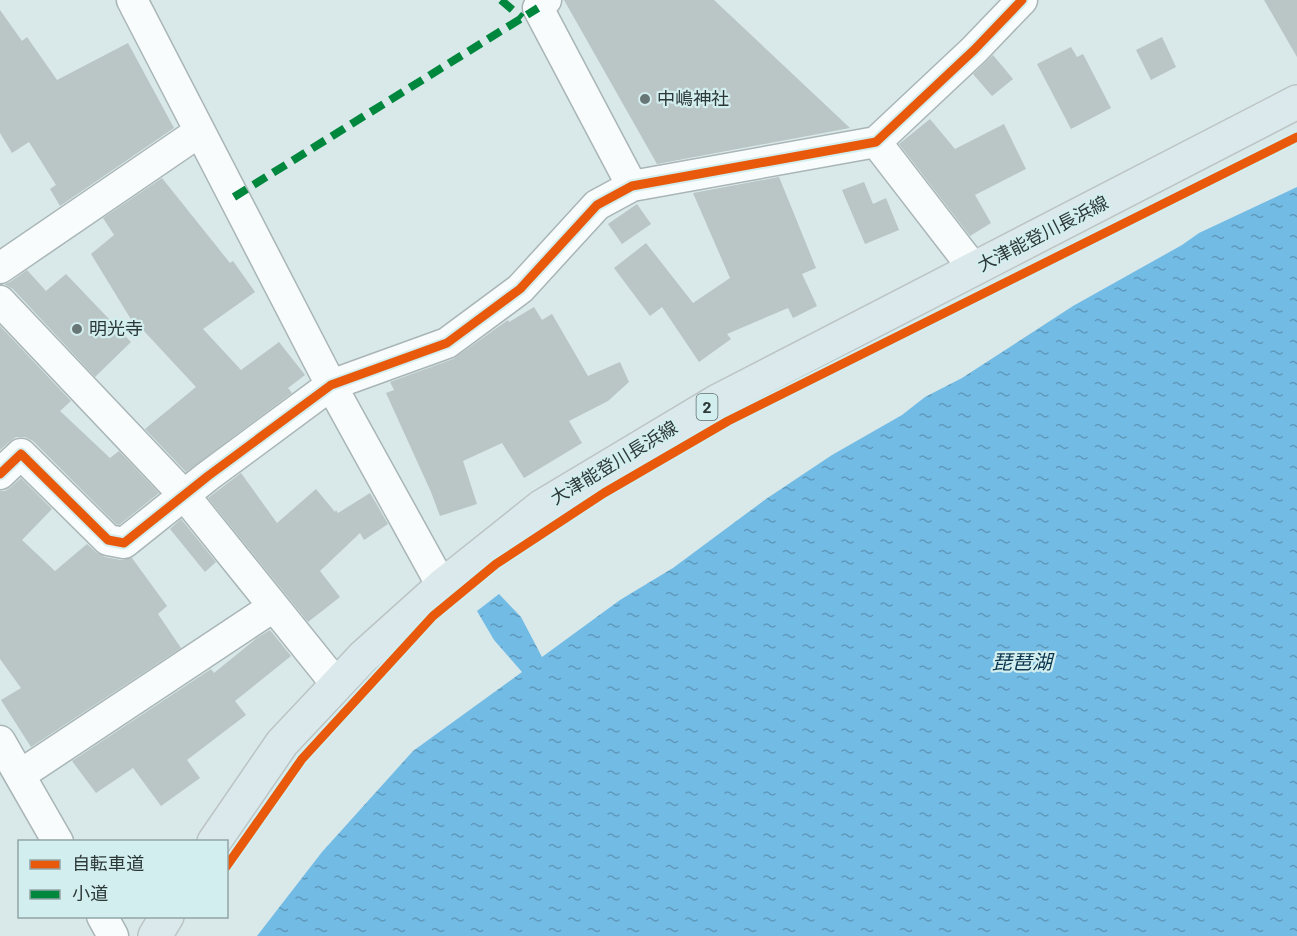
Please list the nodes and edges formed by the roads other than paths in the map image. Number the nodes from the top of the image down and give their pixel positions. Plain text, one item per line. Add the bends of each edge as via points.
1 (132, 0) edge
2 (546, 0) edge
3 (1022, 0) edge
4 (1297, 102) edge
5 (200, 132) junction
6 (876, 142) junction
7 (632, 186) junction
8 (0, 268) edge
9 (974, 269) junction
10 (0, 301) edge
11 (331, 385) junction
12 (0, 474) edge
13 (184, 495) junction
14 (442, 586) junction
15 (273, 606) junction
16 (337, 685) junction
17 (0, 741) edge
18 (20, 775) junction
19 (57, 840) edge
20 (215, 840) edge
21 (103, 918) edge
22 (166, 918) edge
23 (113, 936) edge
24 (155, 936) edge

1 - 5 street
2 - 7 street via 538,8
3 - 6 street
4 - 9 main road, 大津能登川長浜線 / 2
5 - 8 street
5 - 11 street
6 - 7 street
6 - 9 street
7 - 11 street via 597,205 520,289 447,343
9 - 14 main road, 大津能登川長浜線 / 2 via 708,407 541,507
10 - 13 street
11 - 13 street
11 - 14 street
12 - 13 street via 21,454 108,540 124,543
13 - 15 street
14 - 16 main road, 大津能登川長浜線 / 2
15 - 16 street
15 - 18 street
16 - 20 main road, 大津能登川長浜線 / 2 via 282,743
17 - 18 street
18 - 19 street
21 - 23 street
22 - 24 main road

